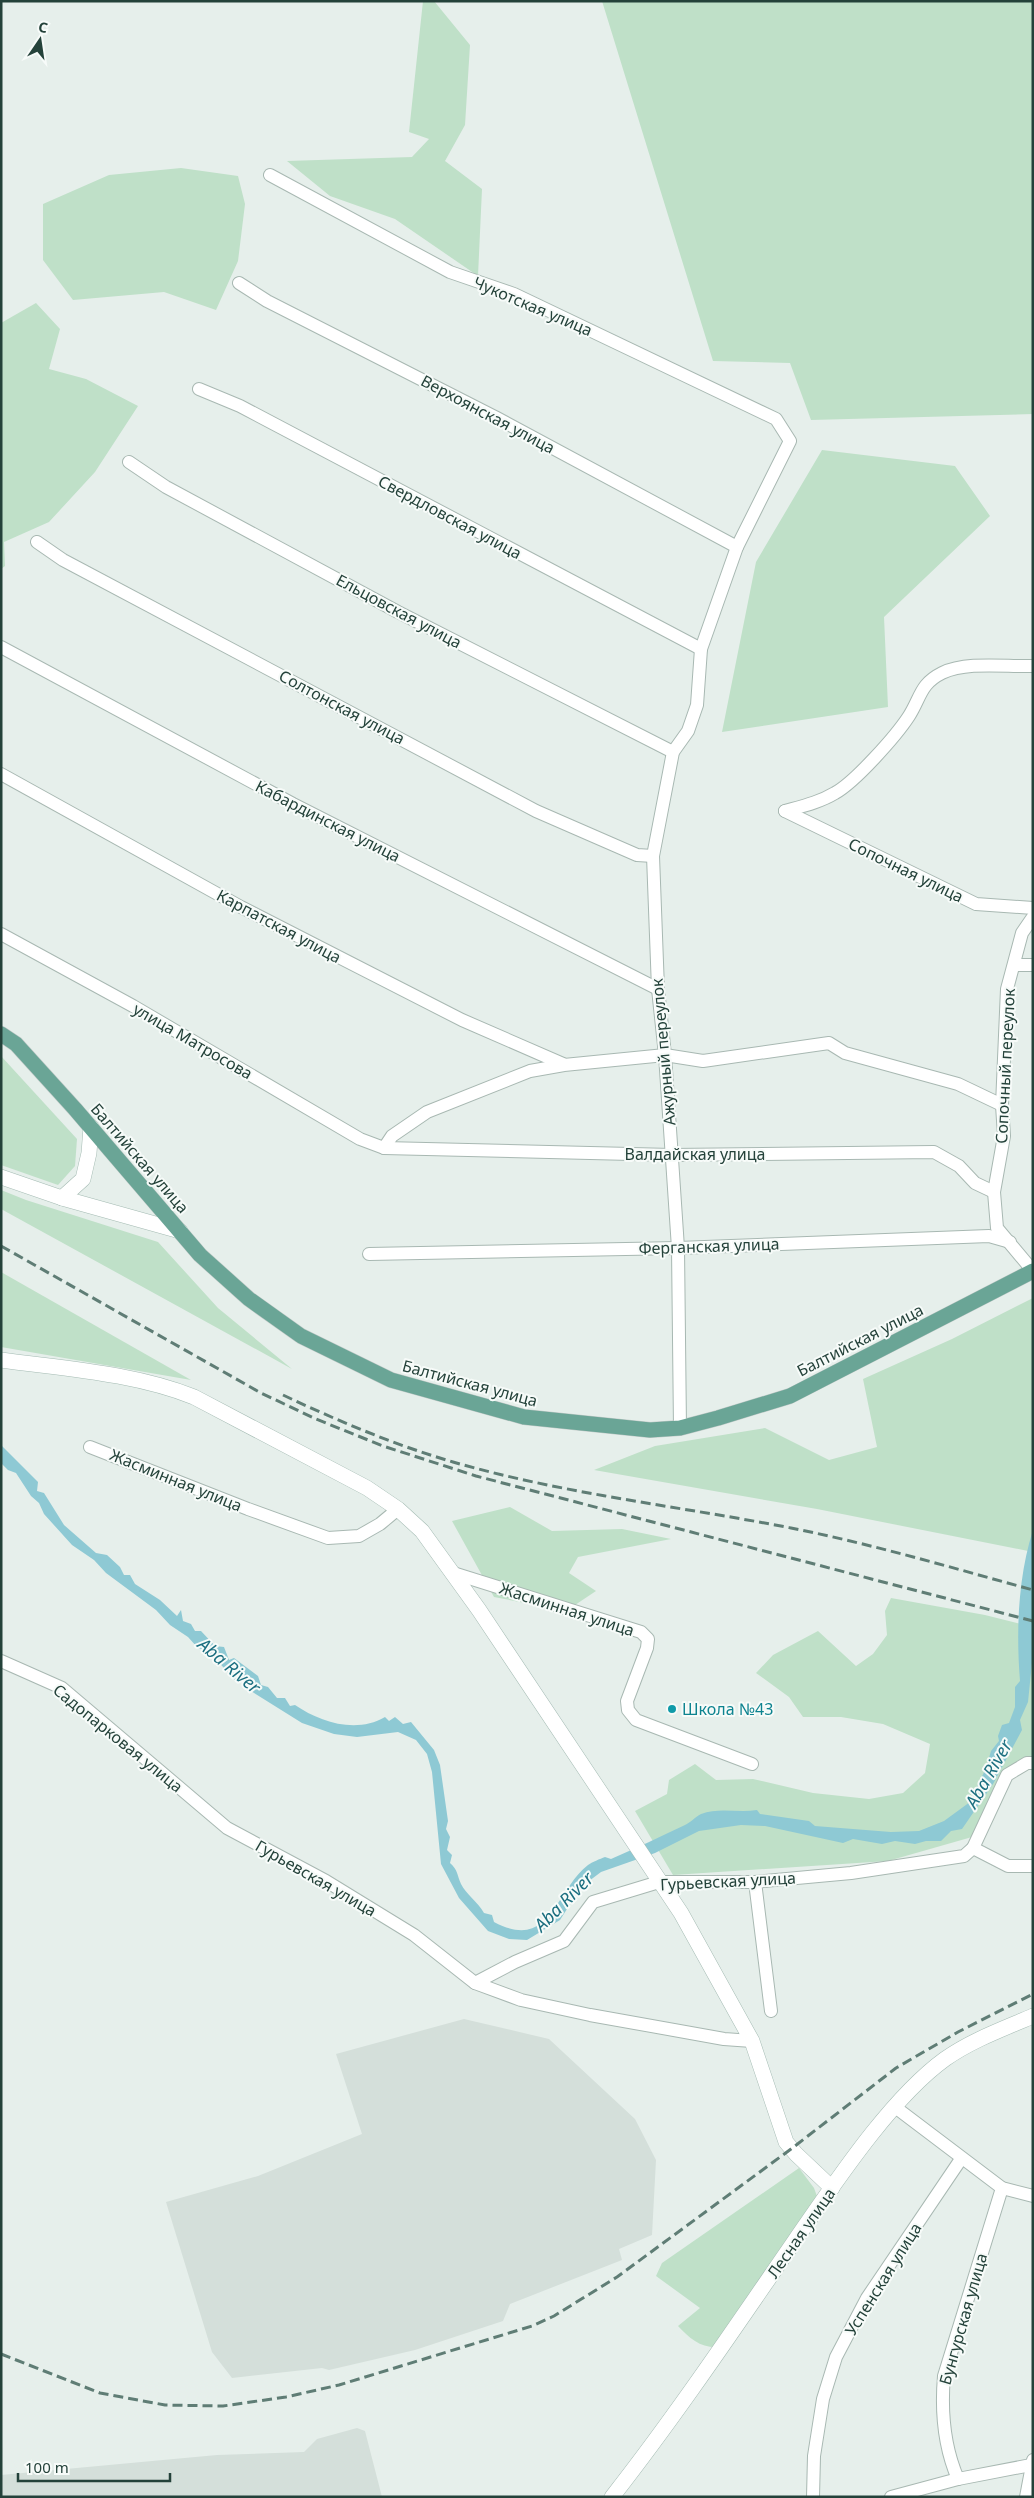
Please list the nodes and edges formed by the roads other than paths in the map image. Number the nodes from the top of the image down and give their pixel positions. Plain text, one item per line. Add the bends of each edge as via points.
1 (270, 175) dead end
2 (239, 283) dead end
3 (199, 389) dead end
4 (129, 462) dead end
5 (37, 542) dead end
6 (737, 547) junction
7 (1, 647) edge
8 (701, 649) junction
9 (1033, 666) edge
10 (673, 752) junction
11 (1, 774) edge
12 (653, 856) junction
13 (1033, 908) edge
14 (1033, 917) edge
15 (1, 934) edge
16 (1015, 965) junction
17 (1033, 966) edge
18 (658, 989) junction
19 (1, 1033) edge
20 (665, 1056) junction
21 (564, 1065) junction
22 (1002, 1105) junction
23 (91, 1127) junction
24 (384, 1148) junction
25 (672, 1155) junction
26 (1, 1177) edge
27 (994, 1192) junction
28 (62, 1198) junction
29 (180, 1231) junction
30 (1010, 1242) junction
31 (678, 1248) junction
32 (369, 1254) dead end
33 (1033, 1271) edge
34 (1, 1360) edge
35 (680, 1428) junction
36 (90, 1447) dead end
37 (398, 1508) junction
38 (453, 1573) junction
39 (1, 1661) edge
40 (1033, 1763) edge
41 (752, 1764) dead end
42 (228, 1828) joint
43 (973, 1848) junction
44 (1033, 1866) edge
45 (656, 1878) junction
46 (755, 1882) junction
47 (475, 1983) junction
48 (771, 2011) dead end
49 (1033, 2016) edge
50 (752, 2041) junction
51 (895, 2107) junction
52 (961, 2159) junction
53 (832, 2188) junction
54 (1002, 2188) junction
55 (1033, 2196) edge
56 (1032, 2462) edge
57 (958, 2479) junction
58 (612, 2497) edge
59 (813, 2497) edge
60 (892, 2497) edge
61 (1026, 2497) edge

1 - 6 street, Чукотская улица via 450,272 514,294 776,419 790,441
2 - 6 street, Верхоянская улица via 267,301 495,417
3 - 8 street, Свердловская улица via 240,406
4 - 10 street, Ельцовская улица via 166,487 398,612
5 - 12 street, Солтонская улица via 63,560 536,811 637,855
6 - 8 street
7 - 18 street, Кабардинская улица via 293,804
8 - 10 street via 697,705 688,731
9 - 13 street, Сопочная улица via 976,666 944,672 925,684 908,716 881,749 837,792 785,811 976,904
10 - 12 street, Ажурный переулок
11 - 21 street, Карпатская улица via 250,911 462,1020
12 - 18 street, Ажурный переулок
14 - 16 street, Сопочный переулок via 1022,933
15 - 24 street, улица Матросова via 133,1006 360,1139
16 - 17 street, Сопочный переулок
16 - 22 street, Сопочный переулок via 1007,989
18 - 20 street, Ажурный переулок
19 - 23 main road, Балтийская улица via 16,1044
20 - 21 street, Карпатская улица
20 - 22 street, Карпатская улица via 703,1061 829,1042 845,1053 958,1084
20 - 25 street, Ажурный переулок
21 - 24 street, Карпатская улица via 530,1071 427,1112 392,1136
22 - 27 street, Сопочный переулок via 1004,1136
23 - 28 main road via 82,1179
23 - 29 main road, Балтийская улица
24 - 25 street, Валдайская улица
25 - 27 street, Валдайская улица via 934,1152 960,1166 975,1183
25 - 31 street, Ажурный переулок
26 - 28 main road
27 - 30 street, Сопочный переулок via 997,1228
28 - 29 main road
29 - 35 main road, Балтийская улица via 200,1255 249,1299 301,1336 391,1380 524,1417 650,1430
30 - 31 street, Ферганская улица via 990,1236
30 - 33 street
31 - 32 street, Ферганская улица
31 - 35 street, Ажурный переулок
33 - 35 main road, Балтийская улица via 790,1396
34 - 37 main road via 169,1387 194,1397
36 - 37 street, Жасминная улица via 328,1538 359,1536
37 - 38 main road via 422,1531
38 - 41 street, Жасминная улица via 641,1632 648,1638 648,1648 627,1701 631,1715 636,1720
38 - 45 main road
39 - 42 street, Садопарковая улица via 62,1688
40 - 43 street via 1027,1763 1007,1775
42 - 47 street, Гурьевская улица via 326,1881 414,1935
43 - 44 street via 1008,1866
43 - 46 street, Гурьевская улица via 964,1856 851,1873
45 - 46 street, Гурьевская улица
45 - 47 street, Гурьевская улица via 593,1902 564,1941
45 - 50 main road via 681,1913
46 - 48 street
47 - 50 street, Гурьевская улица via 522,2000 590,2015 715,2038
49 - 51 main road, Лесная улица via 970,2043 944,2060
50 - 53 main road via 786,2142
51 - 52 street
51 - 53 main road, Лесная улица
52 - 54 street
52 - 59 street, Успенская улица via 867,2298 836,2356 822,2408 814,2456
53 - 58 main road, Лесная улица via 672,2418
54 - 55 street
54 - 57 street, Бунгурская улица via 944,2376 941,2407 951,2463
56 - 57 street
56 - 61 street
57 - 60 street

